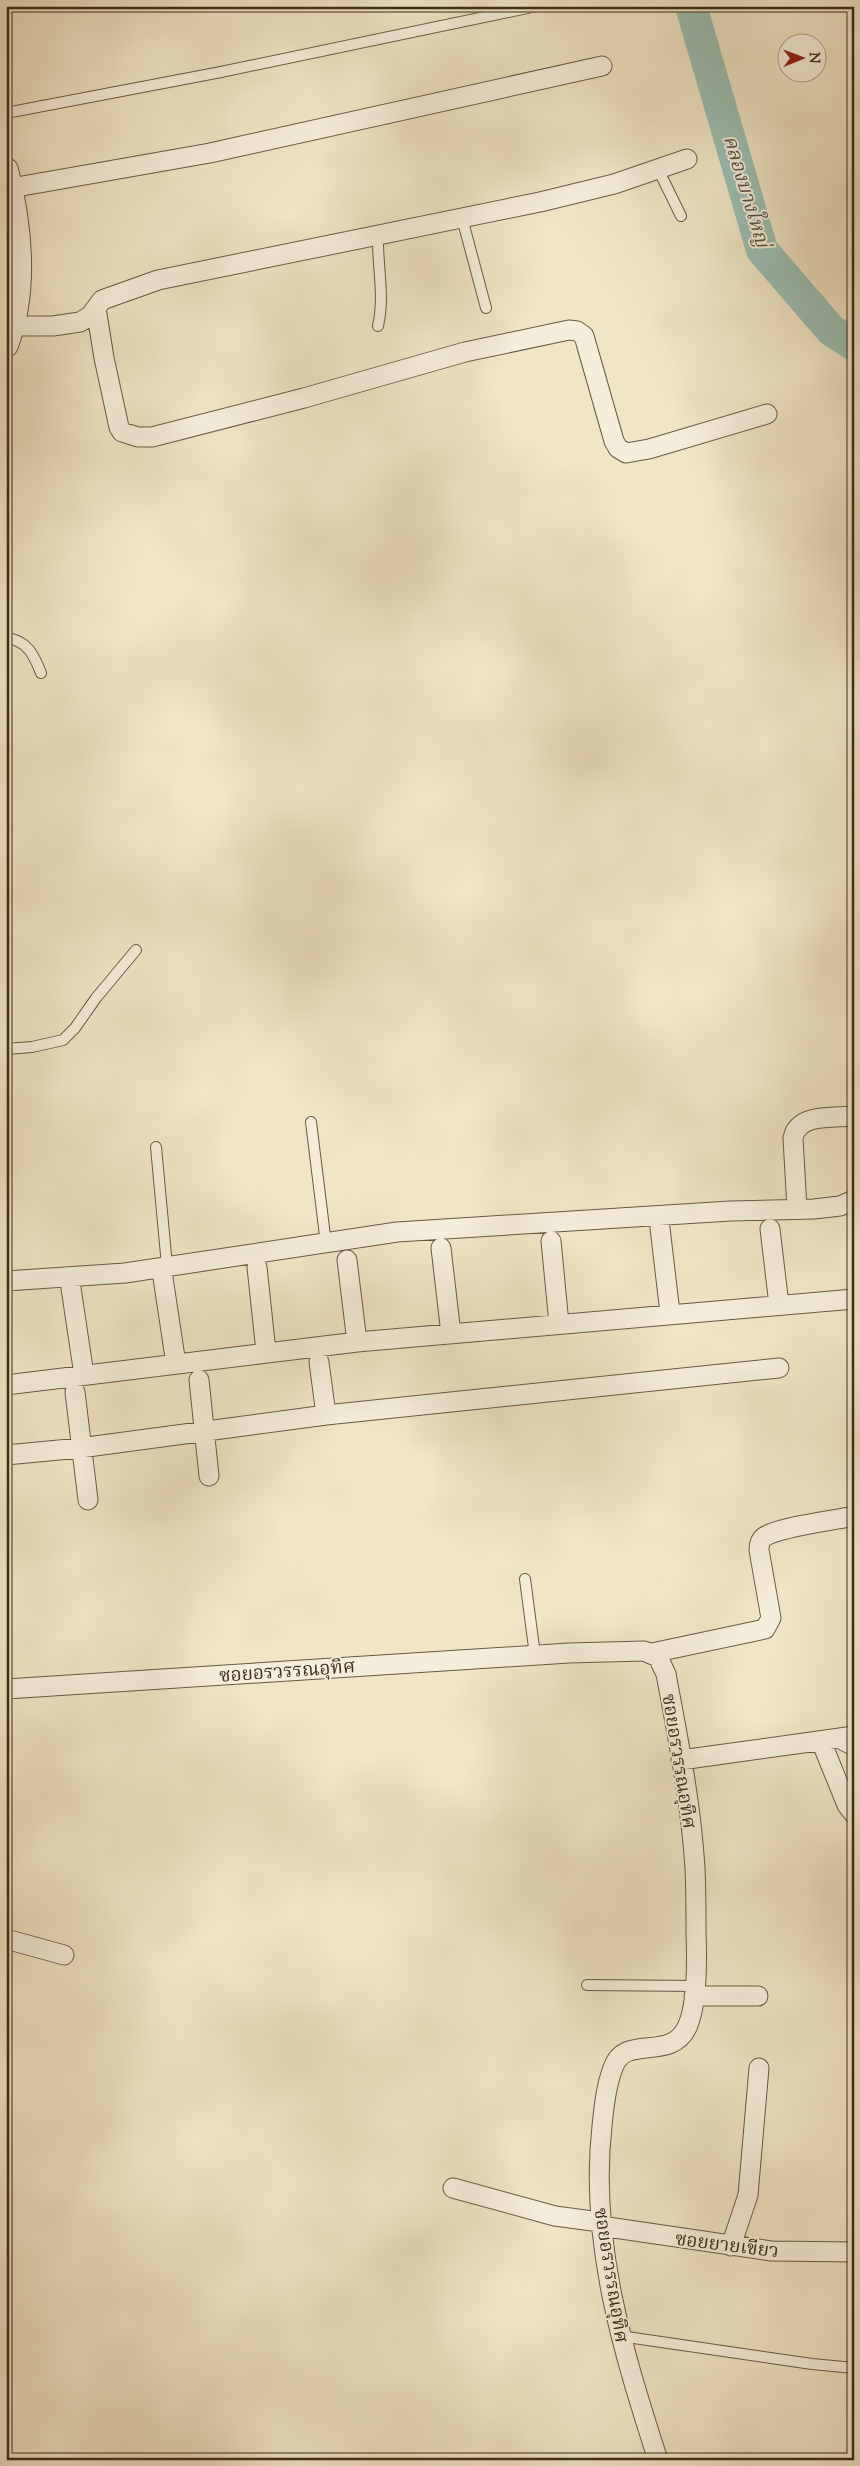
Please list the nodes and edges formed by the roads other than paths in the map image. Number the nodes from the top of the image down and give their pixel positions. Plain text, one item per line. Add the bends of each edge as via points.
1 (537, 6) edge
2 (602, 66) dead end
3 (6, 113) edge
4 (687, 160) dead end
5 (658, 169) junction
6 (8, 179) edge
7 (681, 216) dead end
8 (462, 218) junction
9 (378, 234) junction
10 (96, 308) junction
11 (486, 308) dead end
12 (378, 326) dead end
13 (10, 335) edge
14 (767, 414) dead end
15 (6, 638) edge
16 (41, 673) dead end
17 (136, 950) dead end
18 (6, 1049) edge
19 (854, 1116) edge
20 (310, 1122) dead end
21 (156, 1147) dead end
22 (854, 1200) edge
23 (796, 1209) junction
24 (660, 1228) dead end
25 (770, 1228) dead end
26 (551, 1241) dead end
27 (326, 1244) junction
28 (441, 1248) dead end
29 (347, 1260) dead end
30 (257, 1267) dead end
31 (165, 1272) junction
32 (6, 1282) edge
33 (72, 1288) dead end
34 (854, 1299) edge
35 (779, 1305) junction
36 (670, 1313) junction
37 (559, 1324) junction
38 (451, 1334) junction
39 (357, 1342) junction
40 (266, 1352) junction
41 (319, 1362) dead end
42 (176, 1364) junction
43 (779, 1368) dead end
44 (199, 1380) dead end
45 (80, 1383) junction
46 (6, 1385) edge
47 (326, 1415) junction
48 (204, 1432) junction
49 (80, 1448) junction
50 (6, 1455) edge
51 (209, 1476) dead end
52 (88, 1500) dead end
53 (854, 1518) edge
54 (525, 1579) dead end
55 (652, 1653) junction
56 (535, 1655) junction
57 (6, 1689) edge
58 (854, 1736) edge
59 (826, 1740) junction
60 (854, 1751) edge
61 (681, 1760) junction
62 (854, 1814) edge
63 (6, 1940) edge
64 (64, 1955) dead end
65 (587, 1985) dead end
66 (695, 1991) junction
67 (758, 1996) dead end
68 (759, 2068) dead end
69 (453, 2188) dead end
70 (600, 2224) junction
71 (731, 2246) junction
72 (854, 2252) edge
73 (620, 2336) junction
74 (854, 2368) edge
75 (658, 2460) edge

1 - 3 lane
2 - 6 street via 210,153
4 - 5 street
5 - 7 lane
5 - 8 street via 614,184
6 - 13 street via 20,249
8 - 9 street
8 - 11 lane
9 - 10 street via 158,280 102,300
9 - 12 lane via 382,310
10 - 13 street via 80,322
10 - 14 street via 119,427 122,432 138,437 152,437 304,398 466,352 569,330 584,336 614,441 626,453
15 - 16 lane via 14,639 33,651
17 - 18 lane via 63,1040
19 - 23 street via 816,1119 795,1129
20 - 27 lane
21 - 31 lane
22 - 23 street via 840,1206
23 - 27 street via 397,1232
24 - 36 street
25 - 35 street
26 - 37 street
27 - 31 street
28 - 38 street
29 - 39 street
30 - 40 street
31 - 32 street
31 - 42 street
33 - 45 street
34 - 35 street
35 - 36 street
36 - 37 street
37 - 38 street
38 - 39 street
39 - 40 street
40 - 42 street
41 - 47 street
42 - 45 street
43 - 47 street
44 - 48 street
45 - 46 street
45 - 49 street
47 - 48 street
48 - 49 street
48 - 51 street
49 - 50 street
49 - 52 street
53 - 55 street via 775,1532 764,1537 759,1550 771,1618 765,1629
54 - 56 lane
55 - 56 street, ซอยอรวรรณอุทิศ
55 - 61 street, ซอยอรวรรณอุทิศ via 658,1657 666,1674
56 - 57 street, ซอยอรวรรณอุทิศ
58 - 59 street
59 - 60 lane
59 - 61 street
59 - 62 street via 847,1805
61 - 66 street, ซอยอรวรรณอุทิศ via 695,1868
63 - 64 street
65 - 66 lane
66 - 67 street
66 - 70 street, ซอยอรวรรณอุทิศ via 689,2024 680,2038 672,2044 628,2051 619,2056 613,2066 598,2161
68 - 71 street via 748,2195
69 - 70 street, ซอยยายเขียว via 555,2216
70 - 71 street, ซอยยายเขียว
70 - 73 street, ซอยอรวรรณอุทิศ
71 - 72 street, ซอยยายเขียว via 771,2251
73 - 74 lane
73 - 75 street, ซอยอรวรรณอุทิศ

